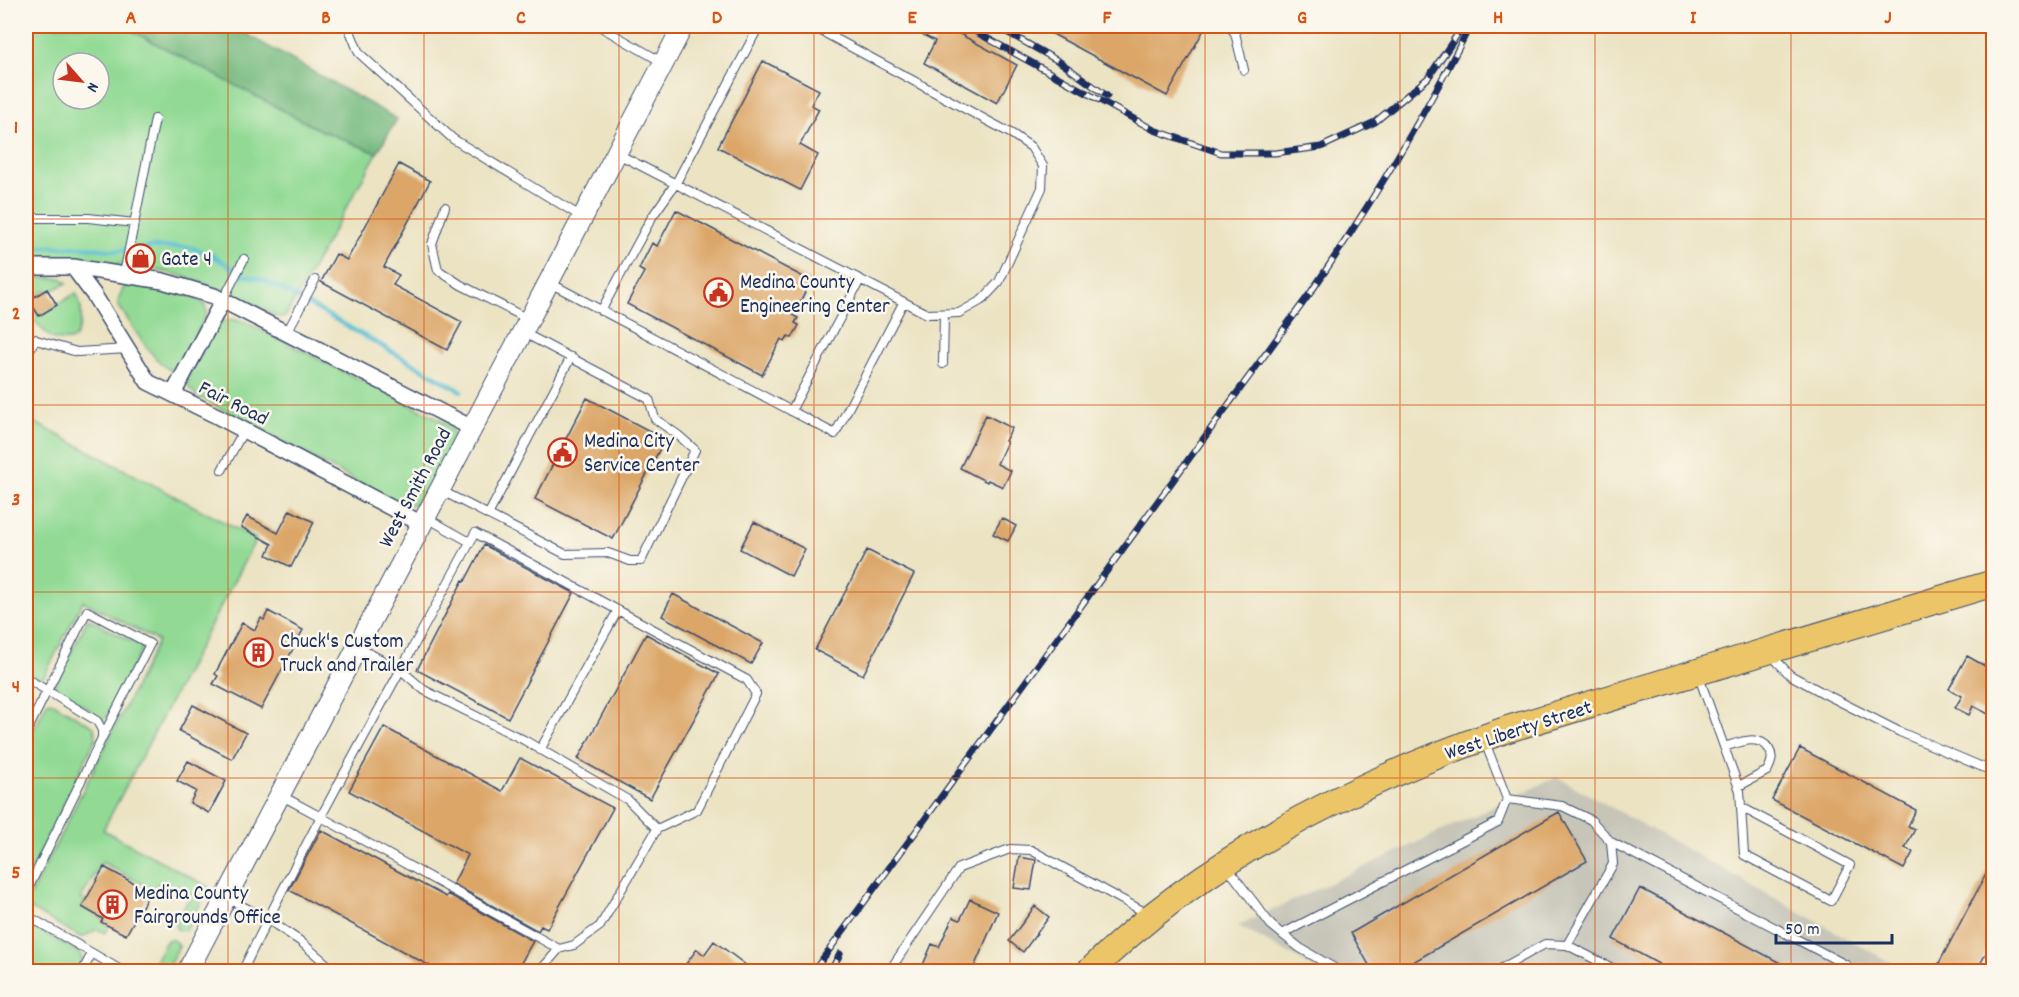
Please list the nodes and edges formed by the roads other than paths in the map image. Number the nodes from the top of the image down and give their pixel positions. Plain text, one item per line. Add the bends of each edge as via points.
1 (348, 26) edge
2 (599, 26) edge
3 (683, 26) edge
4 (759, 26) edge
5 (812, 26) edge
6 (1229, 26) edge
7 (664, 63) junction
8 (1244, 70) dead end
9 (155, 119) dead end
10 (616, 153) junction
11 (676, 183) junction
12 (445, 207) dead end
13 (583, 217) junction
14 (26, 218) edge
15 (135, 222) junction
16 (244, 259) dead end
17 (26, 267) edge
18 (73, 267) junction
19 (124, 274) junction
20 (315, 280) dead end
21 (860, 280) junction
22 (549, 282) junction
23 (223, 300) junction
24 (903, 303) junction
25 (602, 311) junction
26 (944, 314) junction
27 (526, 326) junction
28 (286, 334) junction
29 (26, 337) edge
30 (35, 339) junction
31 (128, 350) junction
32 (571, 357) junction
33 (26, 358) edge
34 (943, 364) dead end
35 (173, 394) junction
36 (791, 411) junction
37 (472, 428) junction
38 (244, 430) junction
39 (222, 470) dead end
40 (440, 490) junction
41 (488, 515) junction
42 (424, 521) junction
43 (470, 542) junction
44 (1994, 583) edge
45 (618, 610) junction
46 (357, 647) junction
47 (1769, 651) junction
48 (401, 670) junction
49 (1698, 673) junction
50 (26, 678) edge
51 (46, 690) junction
52 (26, 733) edge
53 (102, 738) junction
54 (1483, 738) junction
55 (1724, 747) junction
56 (540, 750) junction
57 (1994, 772) edge
58 (1739, 786) junction
59 (280, 795) junction
60 (1507, 798) junction
61 (1741, 807) junction
62 (321, 817) junction
63 (657, 829) junction
64 (1611, 842) junction
65 (1225, 864) junction
66 (26, 893) edge
67 (226, 898) junction
68 (26, 915) edge
69 (1152, 916) junction
70 (267, 919) junction
71 (1282, 934) junction
72 (1567, 945) junction
73 (559, 949) junction
74 (92, 953) junction
75 (26, 969) edge
76 (31, 972) edge
77 (82, 972) edge
78 (124, 972) edge
79 (187, 972) edge
80 (242, 972) edge
81 (336, 972) edge
82 (539, 972) edge
83 (905, 972) edge
84 (1089, 972) edge
85 (1341, 972) edge
86 (1495, 972) edge
87 (1620, 972) edge
88 (1853, 972) edge

1 - 13 lane via 359,53 453,140
2 - 7 lane
3 - 7 street, West Smith Road
4 - 11 lane
5 - 26 lane via 1012,134 1031,147 1043,166 1042,188 999,282 982,300 959,313
6 - 8 lane via 1235,33
7 - 10 street, West Smith Road
9 - 15 lane
10 - 11 lane
10 - 13 street, West Smith Road
11 - 21 lane
11 - 25 lane via 652,217
12 - 27 lane via 432,244 438,270
13 - 22 street, West Smith Road
14 - 15 lane
15 - 19 lane
16 - 23 lane
17 - 18 street
18 - 19 street
18 - 31 street, Fair Road
19 - 23 street via 163,281
20 - 28 lane
21 - 24 lane
21 - 36 lane
22 - 25 lane
22 - 27 street, West Smith Road
23 - 28 street
23 - 35 street
24 - 26 lane via 927,314
24 - 36 lane via 835,434
25 - 36 lane
26 - 34 lane
27 - 32 lane
27 - 37 street, West Smith Road
28 - 37 street
29 - 30 lane
30 - 31 lane via 77,352
30 - 33 lane
31 - 35 street, Fair Road via 148,382
32 - 41 lane
32 - 41 lane via 649,399 655,419 695,450 641,561 608,553 565,554
35 - 38 street, Fair Road
37 - 40 street, West Smith Road
38 - 39 lane
38 - 42 street, Fair Road
40 - 41 lane
40 - 42 street, West Smith Road
42 - 43 lane
42 - 46 street, West Smith Road
43 - 45 lane via 475,533
43 - 48 lane
44 - 47 highway, West Liberty Street
45 - 56 lane
45 - 63 lane via 747,680 756,694 697,810
46 - 48 lane
46 - 59 street, West Smith Road
47 - 49 highway, West Liberty Street
47 - 57 lane via 1786,671 1803,682 1900,732
48 - 56 lane via 424,690
48 - 62 lane
49 - 54 highway, West Liberty Street
49 - 55 lane
50 - 51 lane
51 - 52 lane
51 - 53 lane via 97,721
51 - 53 lane via 87,611 150,644
53 - 66 lane
54 - 60 lane
54 - 65 highway, West Liberty Street via 1346,795
55 - 58 lane
55 - 58 lane via 1755,740 1763,742 1771,752 1767,771
56 - 63 lane via 628,800
58 - 61 lane
59 - 62 lane
59 - 67 street, West Smith Road
60 - 64 lane via 1562,807 1591,820
60 - 71 lane via 1498,822
61 - 61 lane via 1744,855 1831,901 1850,865
62 - 70 lane
62 - 73 lane
63 - 73 lane via 600,926 574,945
64 - 72 lane via 1613,864
64 - 88 lane
65 - 69 highway, West Liberty Street
65 - 71 lane
67 - 70 lane
67 - 79 street, West Smith Road
68 - 74 lane
69 - 83 lane via 1031,850 1010,849 959,868 894,964
69 - 84 highway, West Liberty Street
70 - 80 lane
70 - 81 lane
71 - 85 lane
72 - 86 lane via 1545,944
72 - 87 lane
73 - 82 lane
74 - 77 lane
74 - 78 lane
75 - 76 lane

